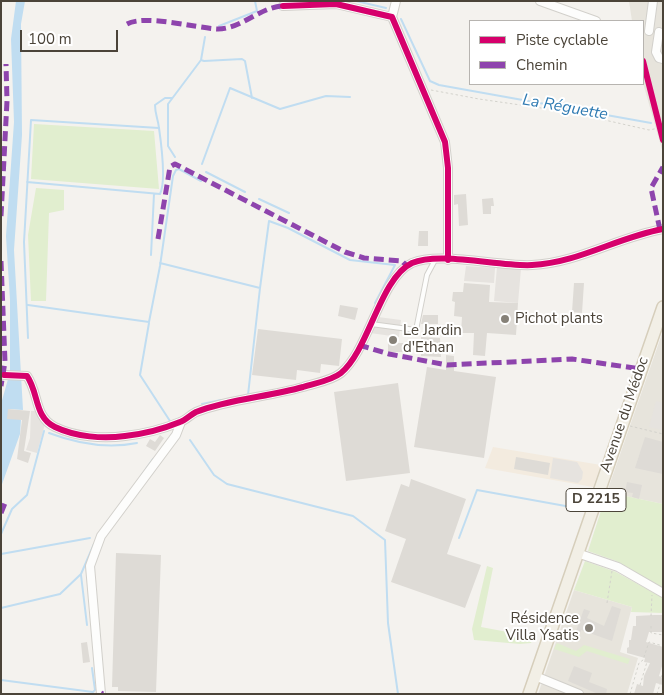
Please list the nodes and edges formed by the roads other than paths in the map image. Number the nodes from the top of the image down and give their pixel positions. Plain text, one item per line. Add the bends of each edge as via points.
1 (396, 1) edge
2 (540, 1) edge
3 (653, 1) edge
4 (283, 6) dead end
5 (392, 17) junction
6 (593, 20) edge
7 (646, 31) edge
8 (661, 32) edge
9 (663, 59) edge
10 (663, 229) edge
11 (435, 260) junction
12 (448, 260) junction
13 (663, 306) edge
14 (371, 324) junction
15 (4, 376) dead end
16 (181, 422) junction
17 (577, 553) junction
18 (663, 593) edge
19 (535, 676) junction
20 (100, 694) edge
21 (529, 694) edge
22 (579, 694) edge

1 - 5 street
2 - 6 street
3 - 7 street
4 - 5 street via 336,4
5 - 12 street via 445,142
7 - 8 street
8 - 9 street via 656,52
10 - 12 street via 542,264 523,266
11 - 12 street
11 - 14 street via 422,260 407,266 393,282
11 - 14 lane via 425,283 416,330
13 - 17 main road, Avenue du Médoc / D 2215
14 - 16 street via 347,367 334,378 196,412
15 - 16 street via 29,379 43,418 64,430 112,437 140,434
16 - 20 street via 176,435 101,536 90,566
17 - 18 street via 613,565
17 - 19 main road, Avenue du Médoc / D 2215
19 - 21 main road, Avenue du Médoc / D 2215
19 - 22 street

